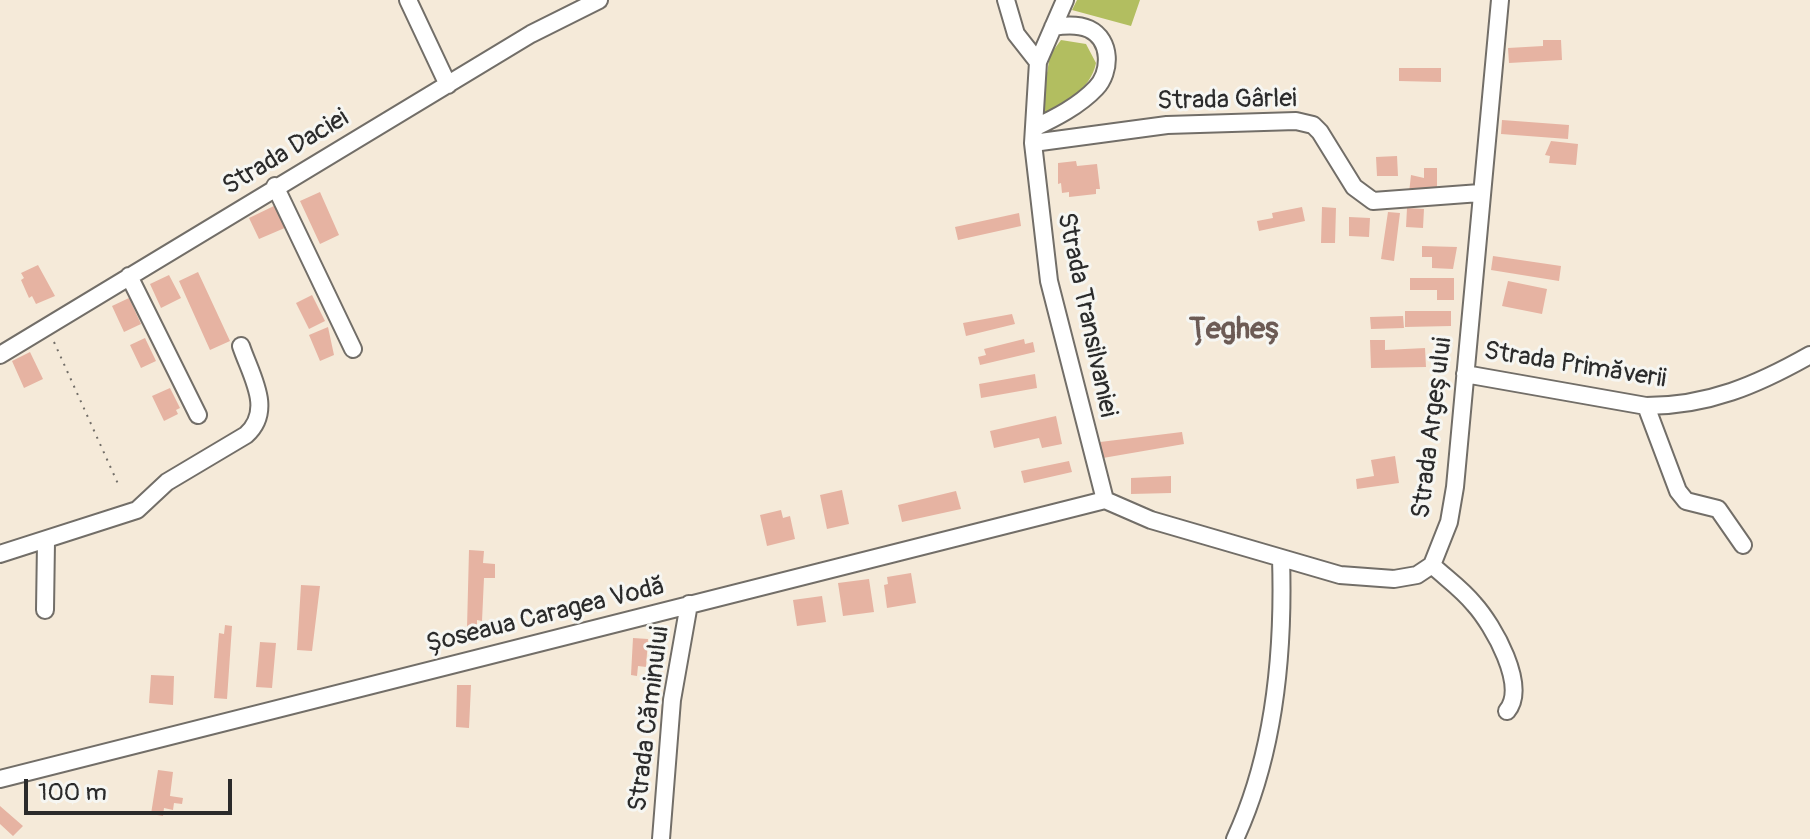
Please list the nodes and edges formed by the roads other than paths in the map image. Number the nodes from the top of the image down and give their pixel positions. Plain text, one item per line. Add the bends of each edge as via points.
1 (408, 0) edge
2 (599, 0) edge
3 (1006, 0) edge
4 (1065, 0) edge
5 (1500, 0) edge
6 (1053, 27) junction
7 (1038, 62) junction
8 (448, 85) junction
9 (1033, 136) junction
10 (275, 186) junction
11 (1480, 193) junction
12 (129, 276) junction
13 (241, 346) dead end
14 (353, 349) dead end
15 (0, 355) edge
16 (1810, 355) edge
17 (1465, 374) junction
18 (1646, 406) junction
19 (198, 415) dead end
20 (1105, 500) junction
21 (46, 542) junction
22 (1743, 545) dead end
23 (0, 554) edge
24 (1281, 558) junction
25 (1432, 565) junction
26 (689, 604) junction
27 (45, 610) dead end
28 (1507, 711) dead end
29 (0, 779) edge
30 (661, 839) edge
31 (1235, 839) edge

1 - 8 street
2 - 8 street, Strada Daciei
3 - 7 street via 1016,34
4 - 6 street, Strada Transilvaniei
5 - 11 street, Strada Argeșului
6 - 7 street, Strada Transilvaniei
6 - 9 street via 1090,29 1106,51 1108,65 1099,86
7 - 9 street, Strada Transilvaniei
8 - 10 street, Strada Daciei
9 - 11 street, Strada Gârlei via 1296,121 1320,132 1354,187 1373,201
9 - 20 street, Strada Transilvaniei via 1049,281
10 - 12 street, Strada Daciei
10 - 14 street
11 - 17 street, Strada Argeșului
12 - 15 street, Strada Daciei
12 - 19 street
13 - 21 street via 261,405 256,425 167,482 137,510
16 - 18 street, Strada Primăverii via 1701,403
17 - 18 street, Strada Primăverii
17 - 25 street, Strada Argeșului via 1455,487 1446,532
18 - 22 street via 1678,491 1686,501 1718,509
20 - 24 street via 1151,520
20 - 26 street, Șoseaua Caragea Vodă
21 - 23 street
21 - 27 street
24 - 25 street via 1371,579 1417,575
24 - 31 street via 1281,644 1262,767
25 - 28 street via 1473,601 1494,631 1515,686
26 - 29 street, Șoseaua Caragea Vodă
26 - 30 street, Strada Căminului via 672,700

